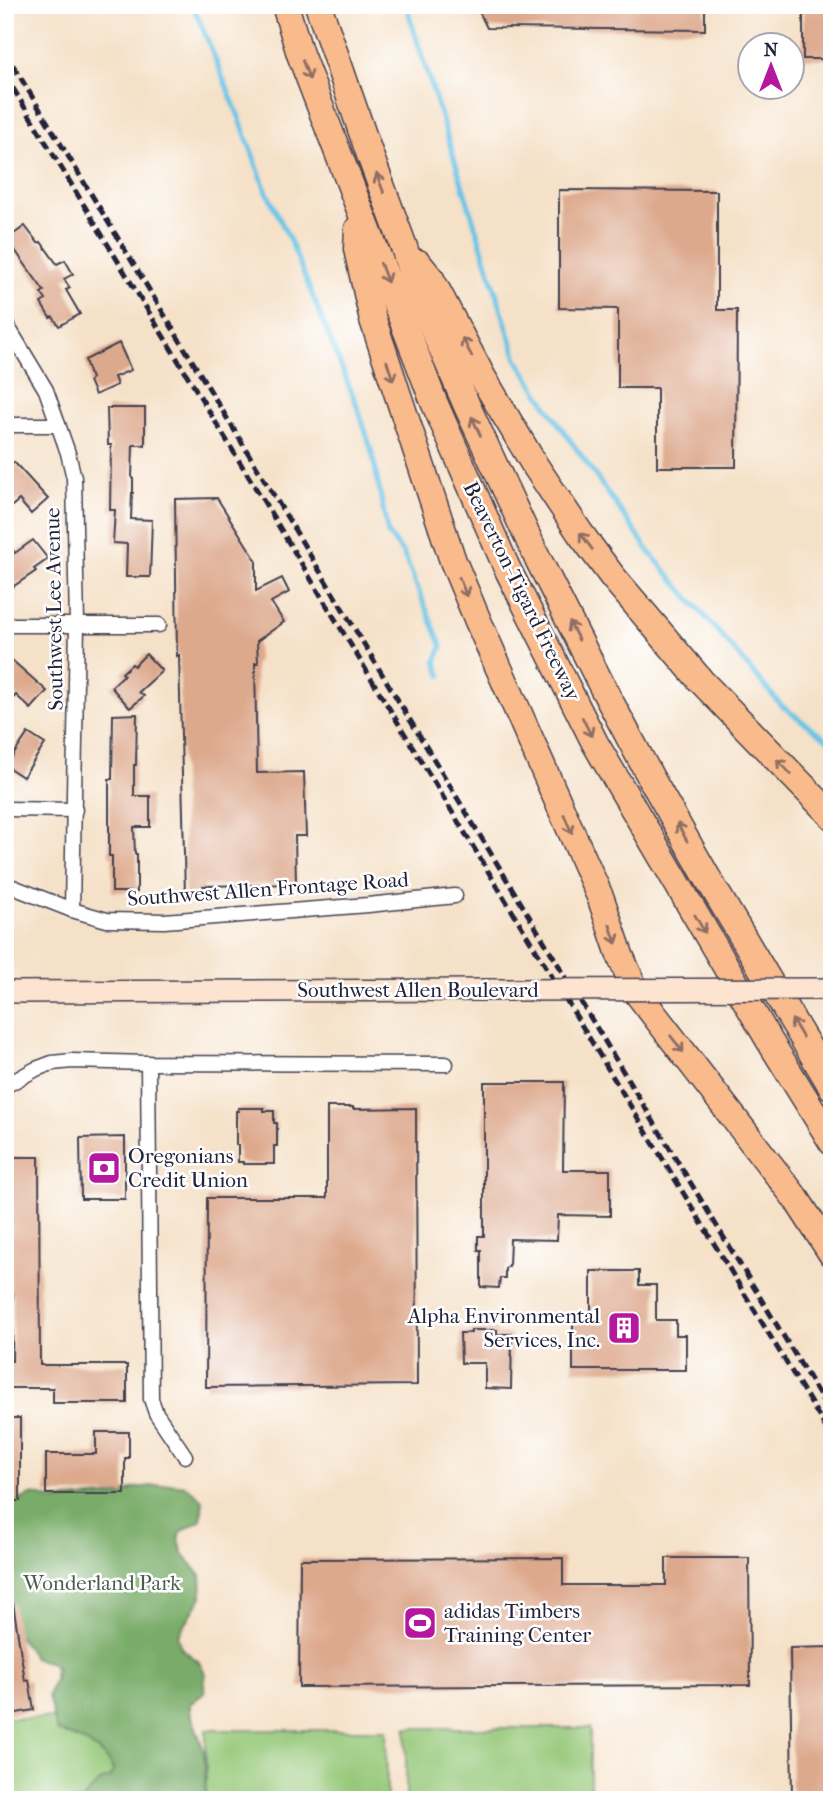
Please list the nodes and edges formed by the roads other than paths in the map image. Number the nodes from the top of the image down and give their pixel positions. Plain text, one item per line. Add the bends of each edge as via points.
1 (285, 5) edge
2 (318, 5) edge
3 (360, 210) junction
4 (404, 247) junction
5 (5, 322) edge
6 (5, 425) edge
7 (58, 425) junction
8 (5, 625) edge
9 (77, 625) junction
10 (159, 625) dead end
11 (5, 810) edge
12 (75, 810) junction
13 (832, 816) edge
14 (5, 884) edge
15 (455, 896) dead end
16 (72, 910) junction
17 (832, 989) edge
18 (635, 990) junction
19 (5, 992) edge
20 (148, 1063) junction
21 (446, 1064) dead end
22 (5, 1086) edge
23 (832, 1087) edge
24 (832, 1142) edge
25 (832, 1255) edge
26 (185, 1457) dead end

1 -> 3 highway, Beaverton-Tigard Freeway
4 -> 2 highway, Beaverton-Tigard Freeway
3 -> 18 highway via 357,248 373,320 453,561 601,899
3 -> 24 highway, Beaverton-Tigard Freeway via 434,402 496,544 595,743
13 -> 4 highway via 701,681 612,576 534,464 431,279
23 -> 4 highway, Beaverton-Tigard Freeway via 707,877 604,690 467,407 416,288
5 - 7 street, Southwest Lee Avenue via 46,390
6 - 7 street
7 - 9 street, Southwest Lee Avenue via 74,478
8 - 9 street
9 - 10 street
9 - 12 street, Southwest Lee Avenue
11 - 12 street
12 - 16 street, Southwest Lee Avenue
14 - 16 street, Southwest Allen Frontage Road
15 - 16 street, Southwest Allen Frontage Road via 164,921 107,920
17 - 18 main road, Southwest Allen Boulevard, bridge
18 - 19 main road, Southwest Allen Boulevard, bridge
18 -> 25 highway via 797,1199
20 - 21 street
20 - 22 street via 52,1063
20 - 26 street via 151,1399

